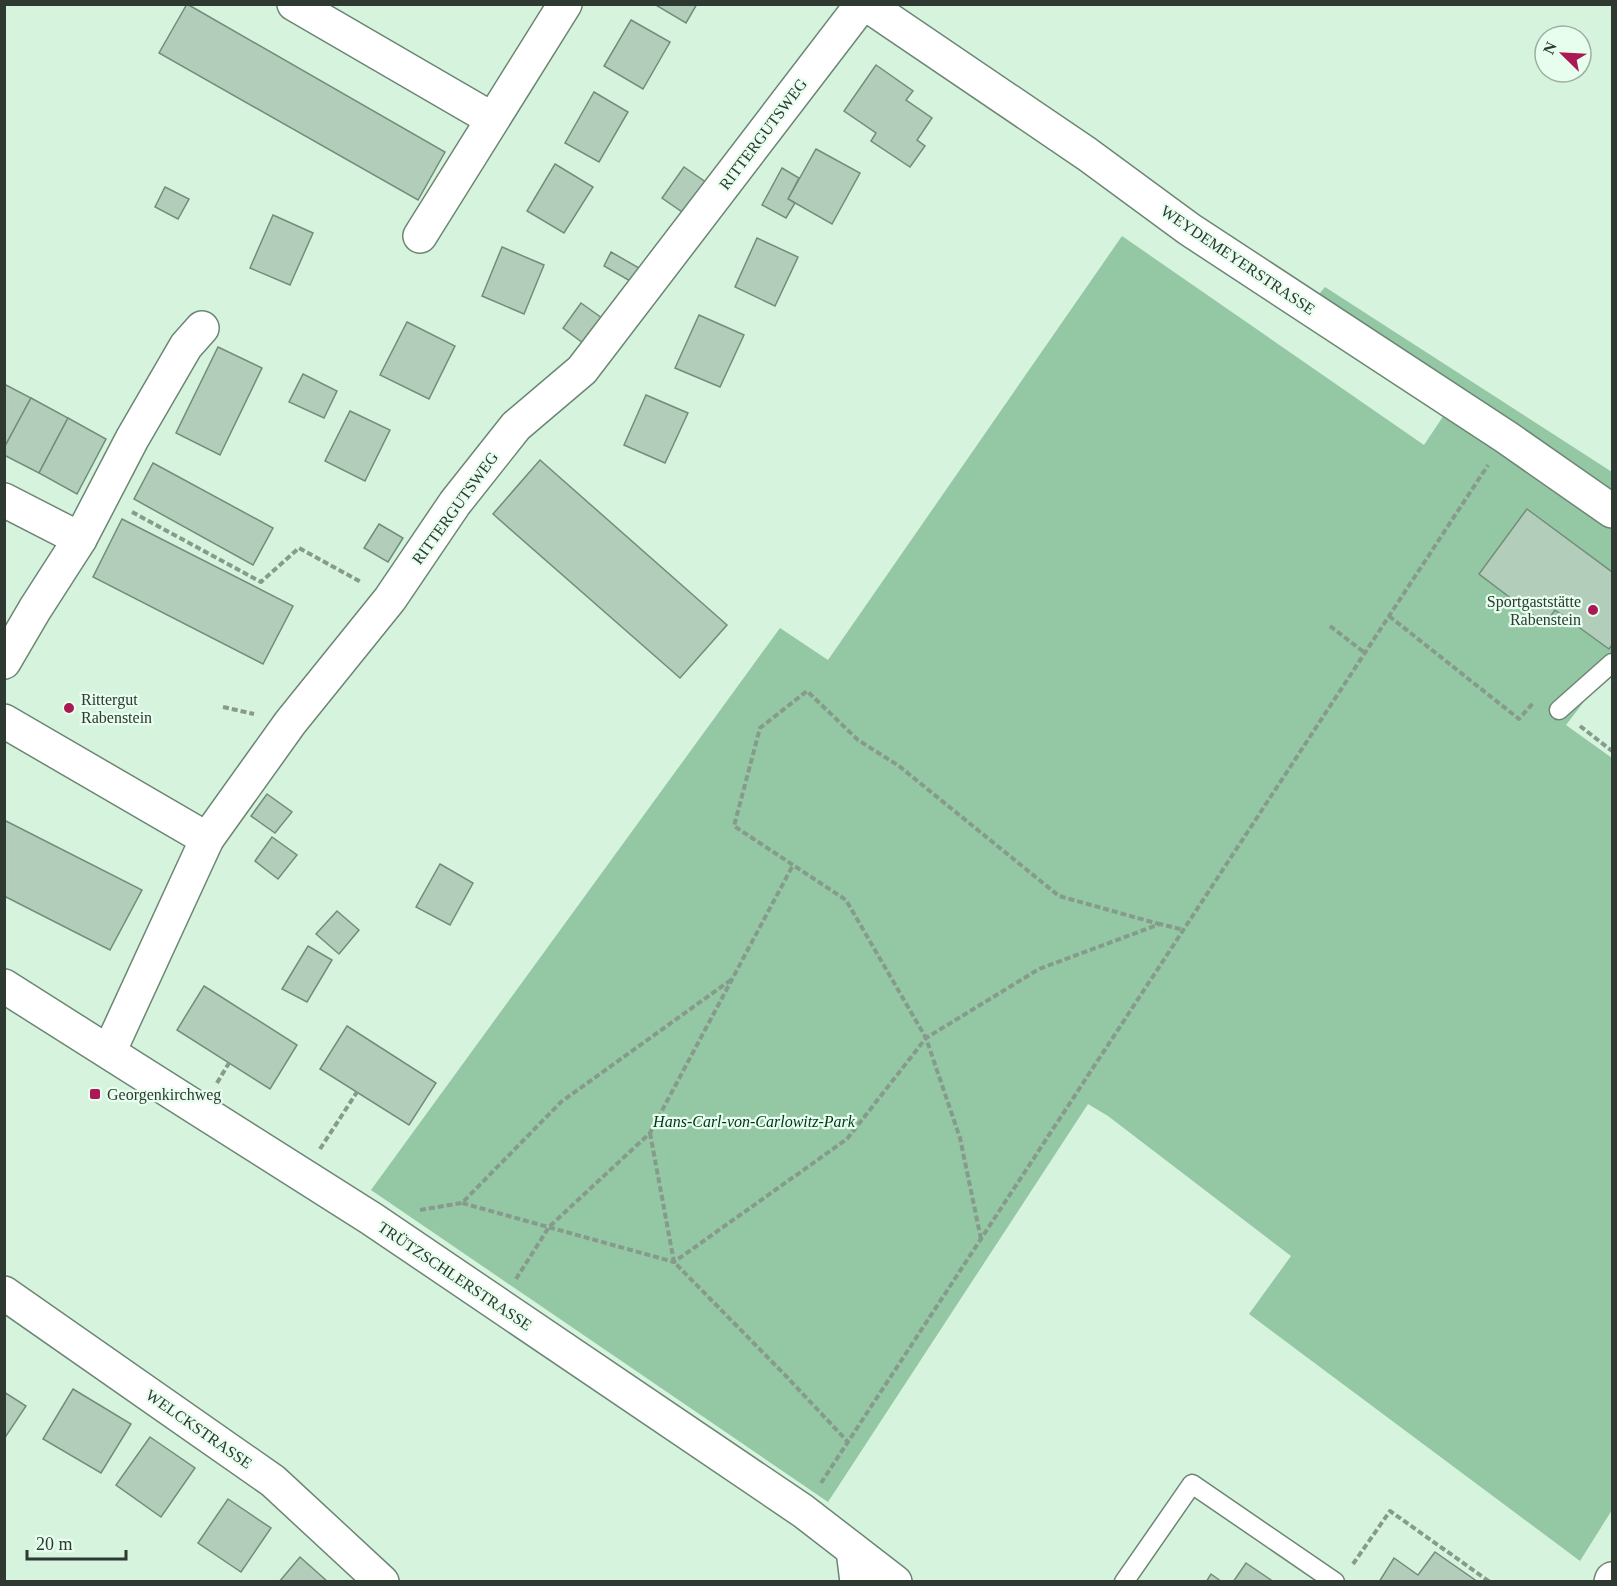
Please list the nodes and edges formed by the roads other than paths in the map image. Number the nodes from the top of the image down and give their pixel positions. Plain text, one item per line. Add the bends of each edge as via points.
1 (294, 4) edge
2 (565, 4) edge
3 (864, 4) edge
4 (492, 120) junction
5 (420, 236) dead end
6 (202, 328) dead end
7 (4, 500) edge
8 (1612, 511) edge
9 (80, 539) junction
10 (4, 662) edge
11 (1612, 663) edge
12 (1559, 710) dead end
13 (4, 721) edge
14 (207, 839) junction
15 (4, 986) edge
16 (109, 1052) junction
17 (4, 1293) edge
18 (855, 1566) edge
19 (1341, 1577) edge
20 (382, 1581) edge
21 (895, 1581) edge
22 (1124, 1581) edge

1 - 4 street
2 - 4 street
3 - 8 street, WEYDEMEYERSTRASSE via 1087,154 1189,230
3 - 14 street, RITTERGUTSWEG via 582,370 516,426 455,503 390,599 290,723
4 - 5 street
6 - 9 street via 186,346
7 - 9 street
9 - 10 street
11 - 12 lane
13 - 14 street
14 - 16 street, RITTERGUTSWEG
15 - 16 street, TRÜTZSCHLERSTRASSE
16 - 18 street, TRÜTZSCHLERSTRASSE via 381,1226 802,1511
17 - 20 street, WELCKSTRASSE via 273,1481
18 - 21 street, TRÜTZSCHLERSTRASSE
19 - 22 lane via 1192,1484

